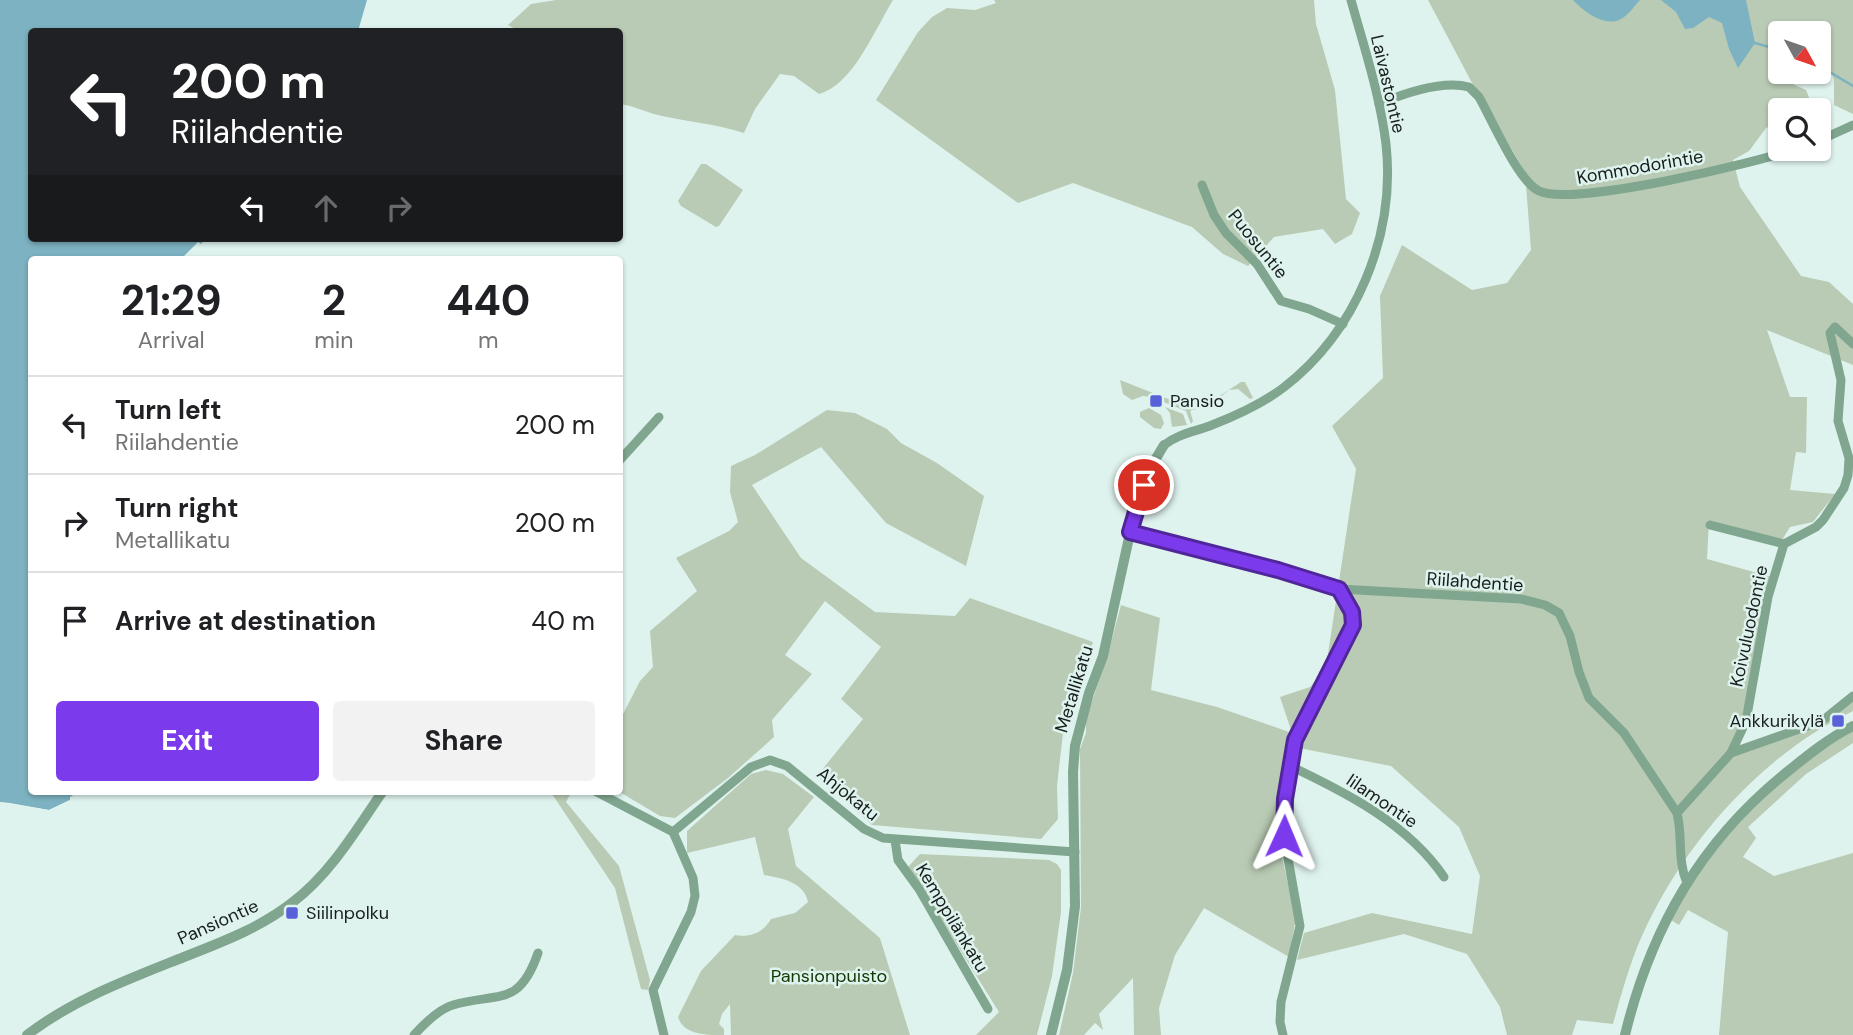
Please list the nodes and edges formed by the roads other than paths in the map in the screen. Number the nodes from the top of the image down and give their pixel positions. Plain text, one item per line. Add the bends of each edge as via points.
1 (1351, 0) edge
2 (1379, 104) junction
3 (1853, 125) edge
4 (1831, 135) edge
5 (1768, 157) edge
6 (1202, 185) dead end
7 (1343, 324) junction
8 (1853, 344) edge
9 (659, 417) dead end
10 (1164, 445) joint
11 (623, 457) edge
12 (1710, 525) dead end
13 (1130, 532) junction
14 (1784, 544) junction
15 (1339, 589) junction
16 (1853, 696) edge
17 (1853, 726) edge
18 (1731, 753) junction
19 (1290, 766) junction
20 (380, 795) edge
21 (604, 795) edge
22 (1677, 813) junction
23 (673, 832) junction
24 (895, 840) junction
25 (1076, 852) junction
26 (1444, 877) dead end
27 (1687, 883) junction
28 (538, 953) dead end
29 (988, 1009) dead end
30 (27, 1035) edge
31 (415, 1035) edge
32 (664, 1035) edge
33 (1051, 1035) edge
34 (1283, 1035) edge
35 (1625, 1035) edge

1 - 2 street, Laivastontie
2 - 5 street, Kommodorintie via 1448,85 1469,87 1523,175 1537,190 1551,195 1616,190
2 - 7 street, Laivastontie via 1387,157 1385,208 1371,267
3 - 4 street
6 - 7 street, Puosuntie via 1226,233 1257,264 1281,301
7 - 10 street, Laivastontie via 1320,354 1281,390 1220,422 1177,435
8 - 14 street via 1835,327 1830,333 1841,380 1838,421 1849,458 1844,488 1816,527
9 - 11 street
10 - 13 street, Metallikatu via 1149,470
12 - 14 street
13 - 15 street, Riilahdentie
13 - 25 street, Metallikatu via 1103,656 1075,746
14 - 18 street, Koivuluodontie via 1768,597 1745,720
15 - 19 street via 1352,612 1353,625 1295,740
15 - 22 street, Riilahdentie via 1521,599 1559,613 1590,698 1624,733
16 - 18 street via 1822,722
17 - 27 street via 1811,753 1749,805 1720,835
18 - 22 street
19 - 26 street, Iilamontie via 1377,814 1422,850
19 - 34 street via 1284,836 1300,926 1281,1002
20 - 30 street, Pansiontie via 334,861 277,914 230,939 95,993
21 - 23 street
22 - 27 street, Riilahdentie via 1680,863
23 - 24 street, Ahjokatu via 751,767 770,760 787,766 873,835
23 - 32 street via 693,878 695,896 653,990
24 - 25 street, Ahjokatu
24 - 29 street, Kemppilänkatu via 898,860
25 - 33 street, Metallikatu via 1072,944
27 - 35 street via 1644,968
28 - 31 street via 528,977 513,992 452,1005

